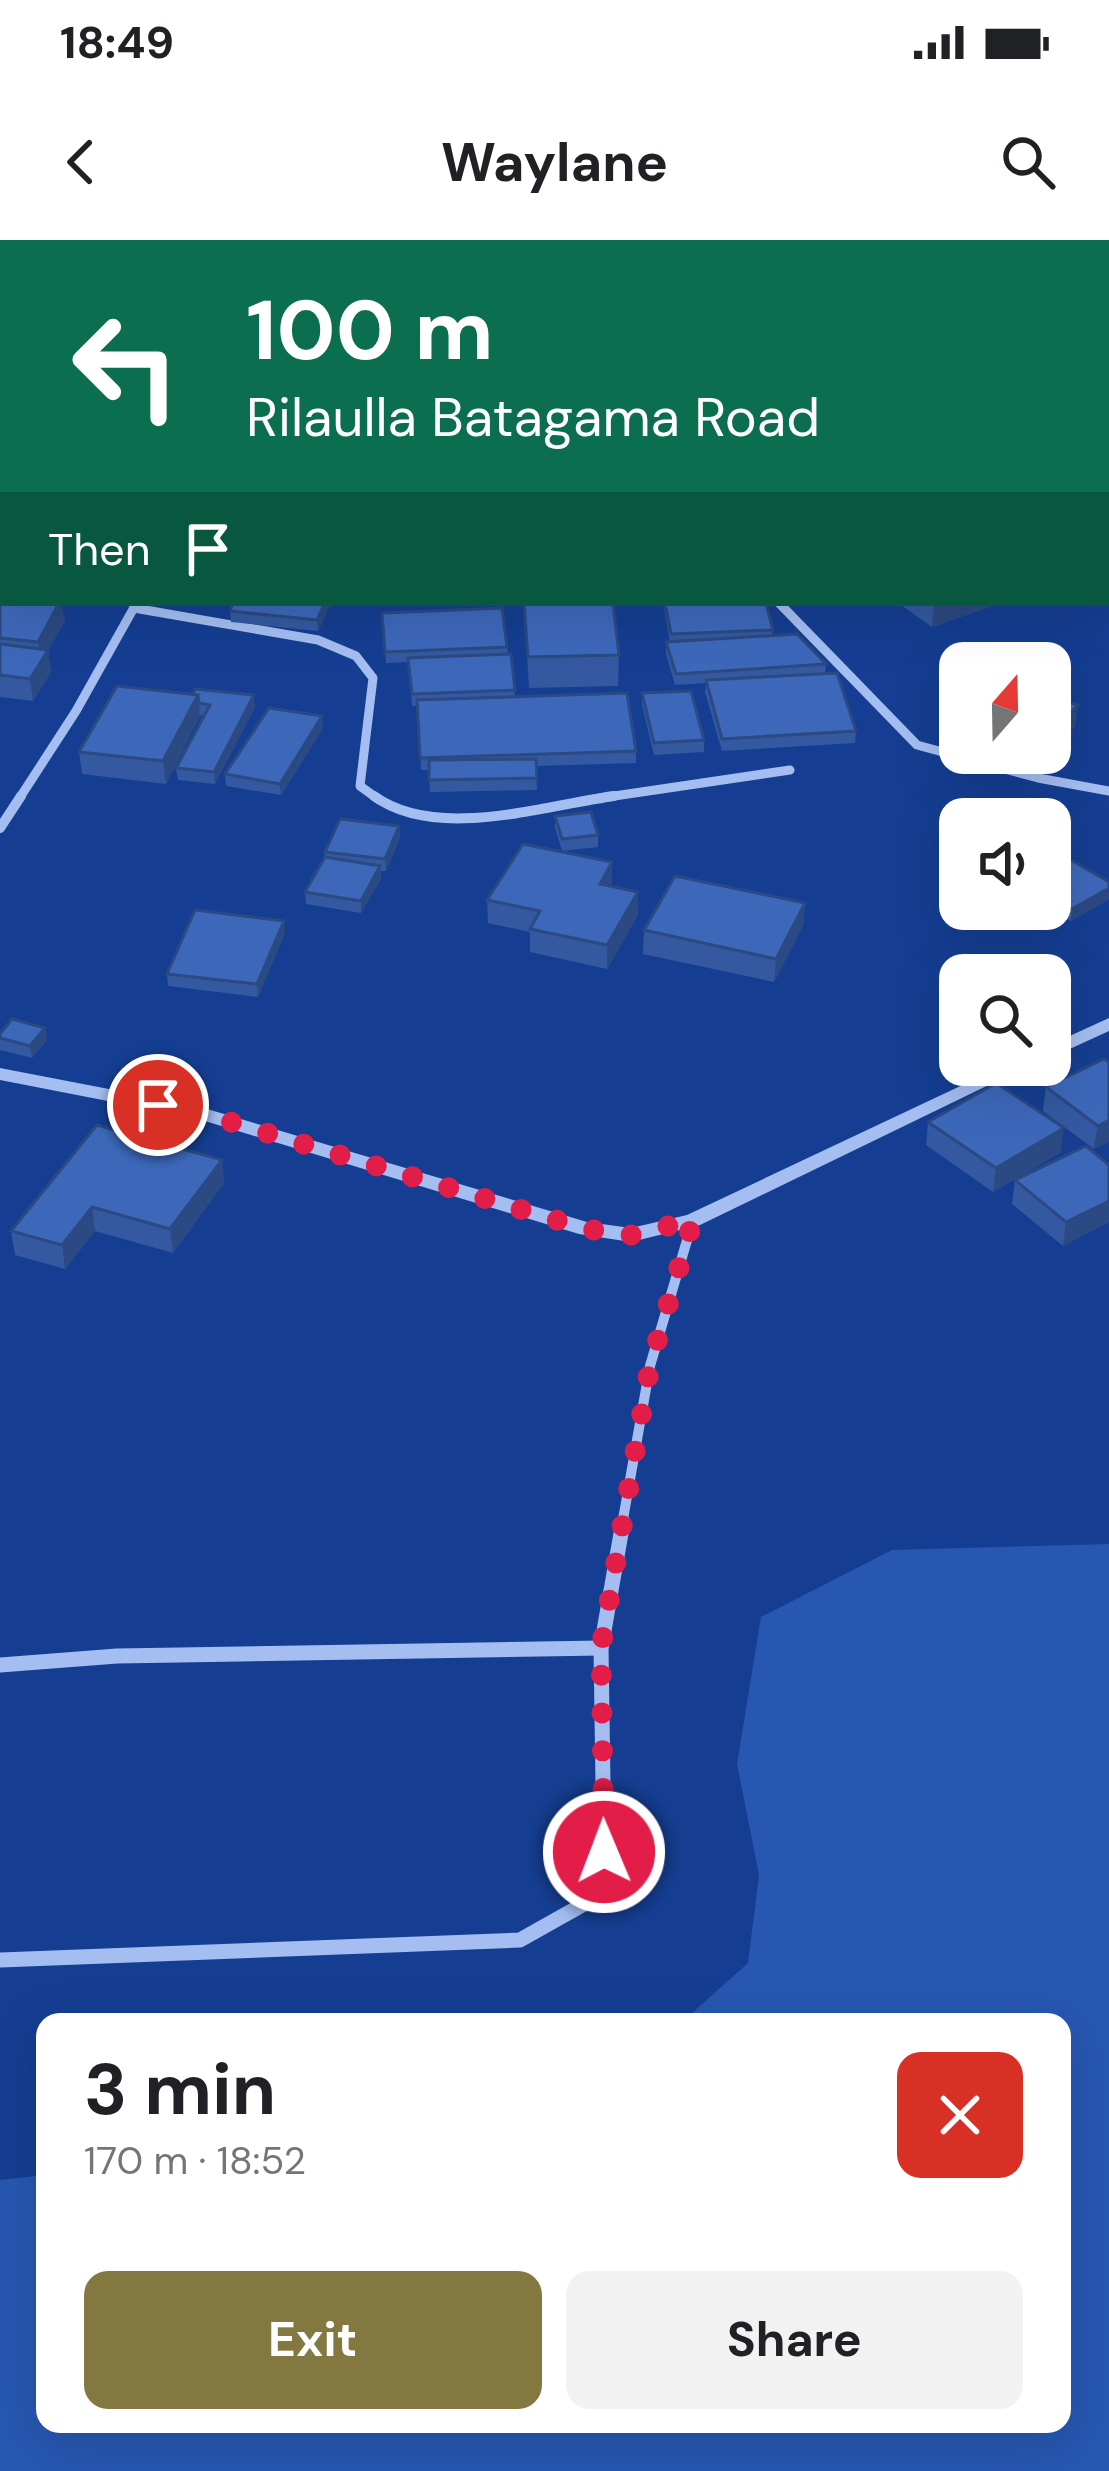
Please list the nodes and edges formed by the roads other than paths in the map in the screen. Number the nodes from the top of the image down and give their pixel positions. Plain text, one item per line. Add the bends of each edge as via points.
1 (135, 606) edge
2 (782, 606) edge
3 (790, 770) dead end
4 (1109, 791) edge
5 (0, 828) edge
6 (1109, 1024) edge
7 (1071, 1042) edge
8 (0, 1074) edge
9 (977, 1086) edge
10 (693, 1220) junction
11 (601, 1648) junction
12 (0, 1665) edge
13 (0, 1960) edge

1 - 3 street via 318,640 356,656 373,678 360,786 392,809 443,820
1 - 5 street
2 - 4 street via 917,745
6 - 7 street
8 - 10 street via 197,1112 586,1229 631,1235
9 - 10 street
10 - 11 street via 650,1366
11 - 12 street
11 - 13 street via 604,1852 584,1904 520,1940

